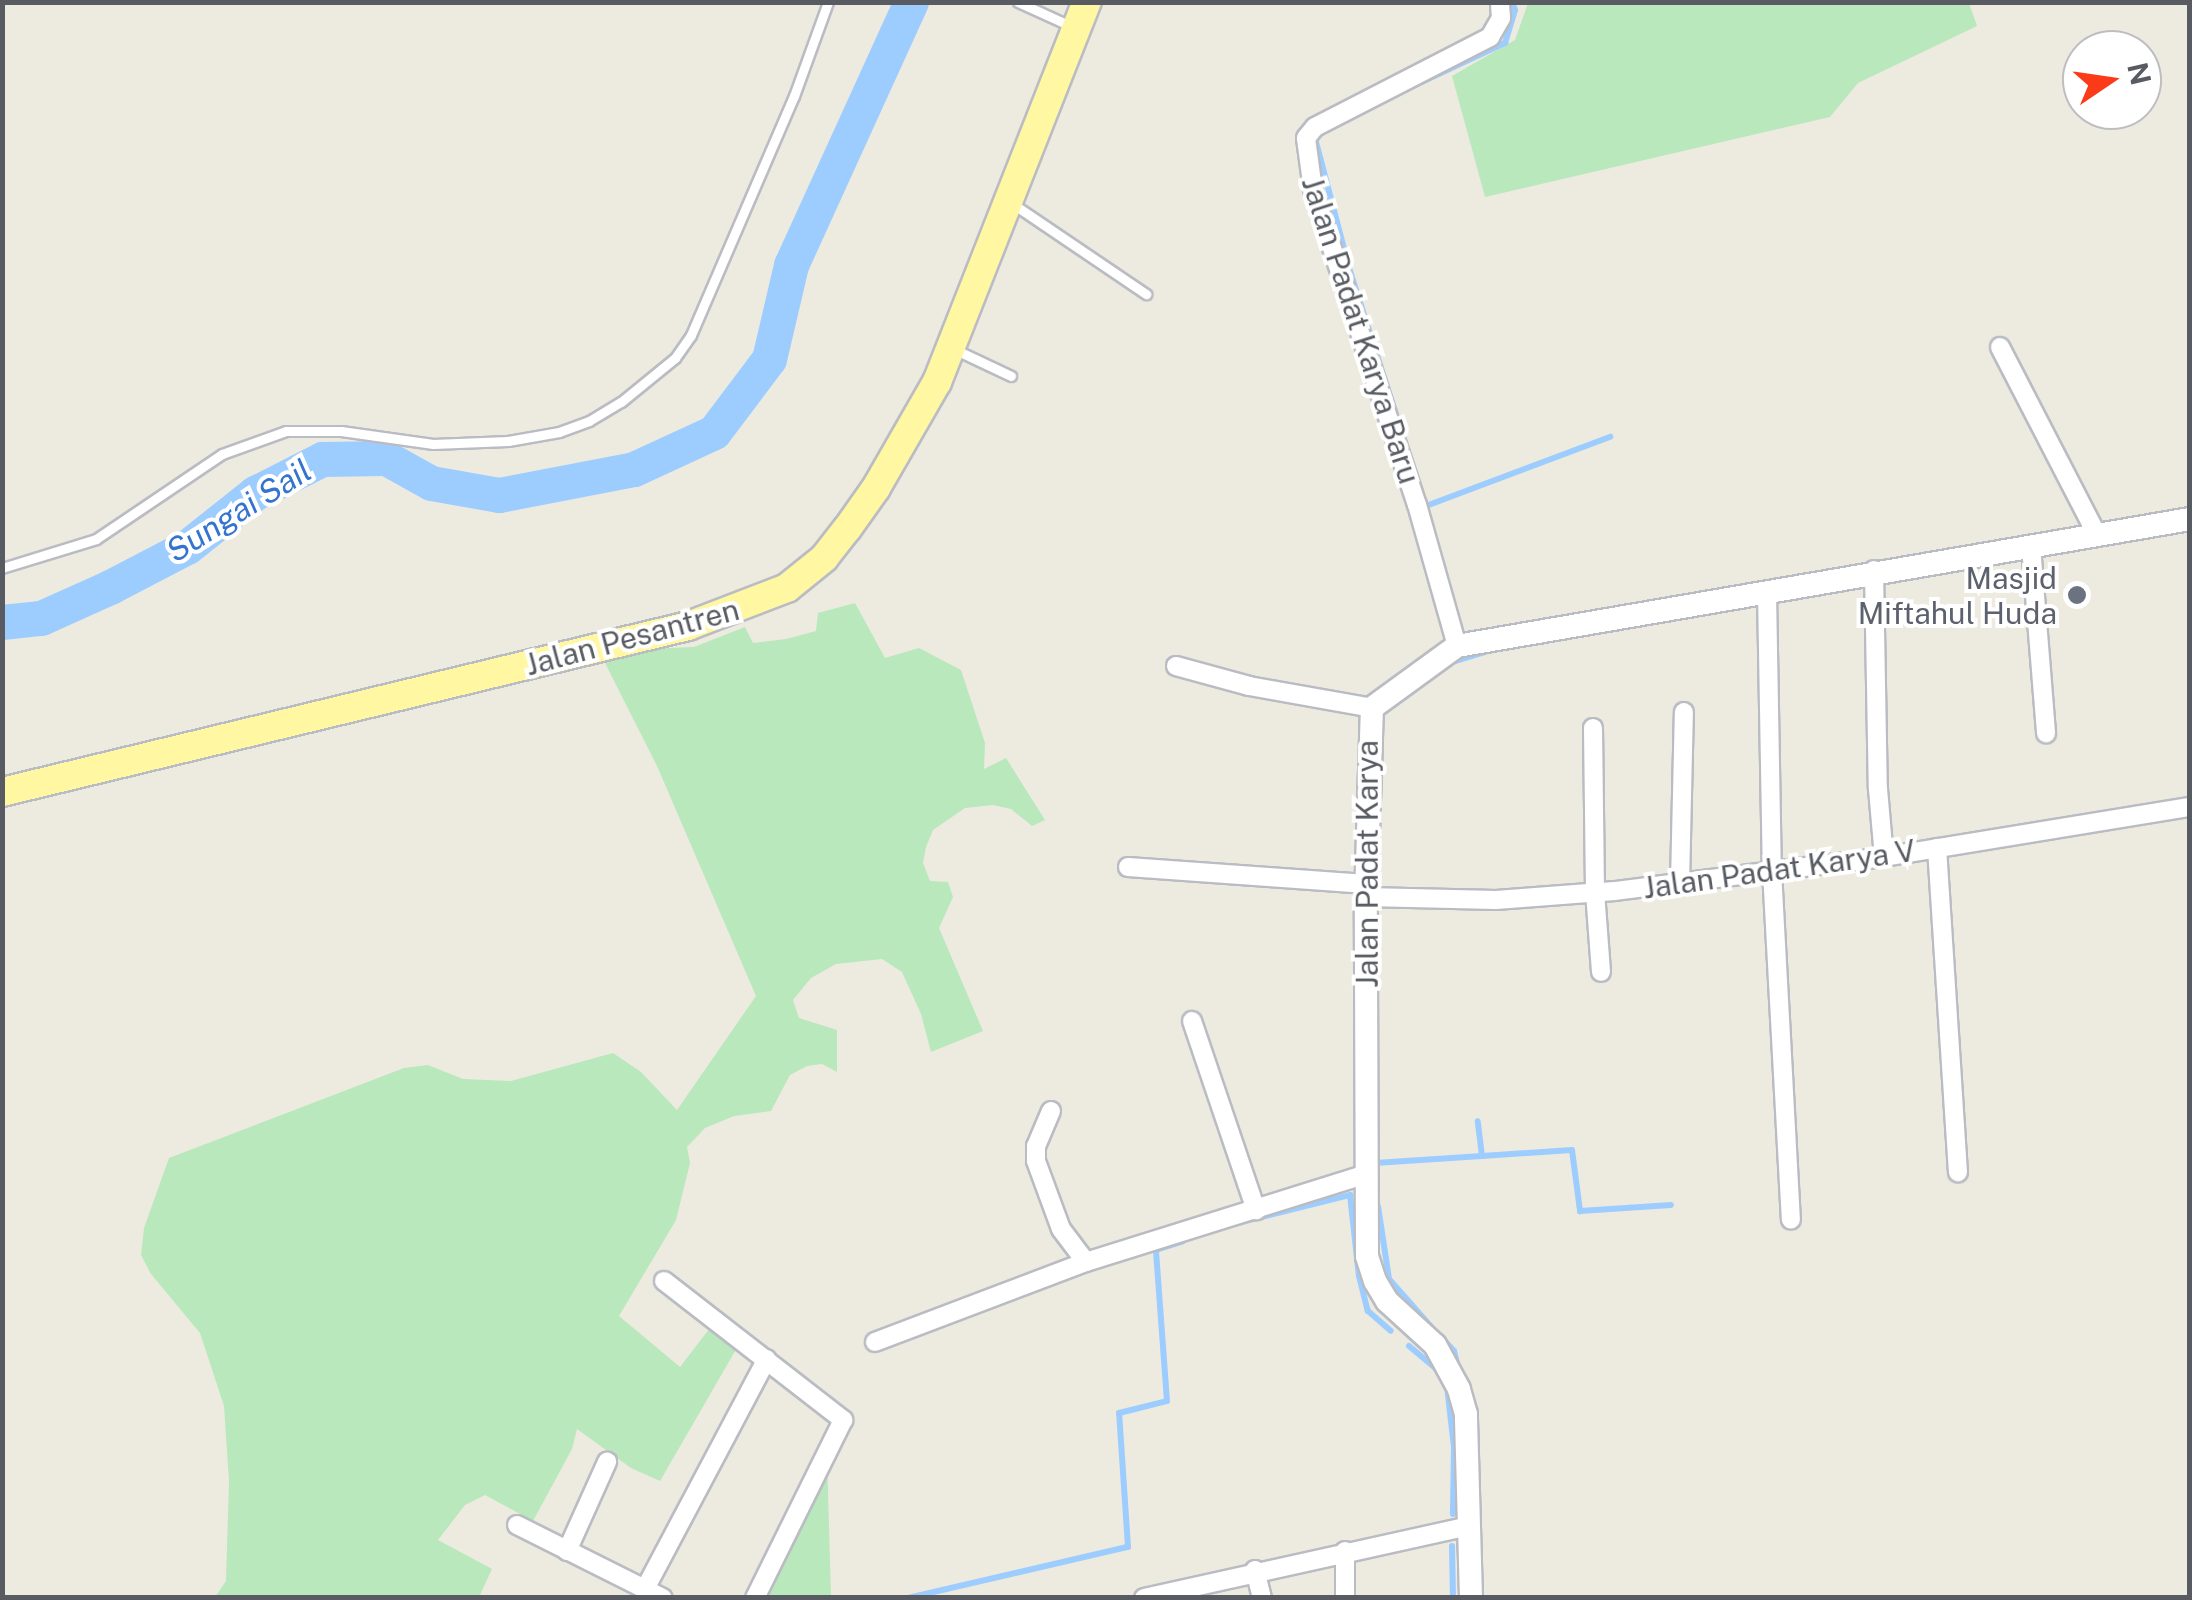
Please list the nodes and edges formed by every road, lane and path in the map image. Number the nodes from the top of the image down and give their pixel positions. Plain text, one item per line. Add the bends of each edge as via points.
1 (828, 2) edge
2 (1018, 2) edge
3 (1087, 2) edge
4 (1500, 2) edge
5 (1076, 29) junction
6 (1011, 202) junction
7 (1146, 294) dead end
8 (2000, 347) dead end
9 (952, 348) junction
10 (1011, 376) dead end
11 (2190, 519) edge
12 (2097, 535) junction
13 (2031, 546) junction
14 (2, 568) edge
15 (1874, 570) junction
16 (1767, 592) junction
17 (1457, 646) junction
18 (1176, 666) dead end
19 (1372, 708) junction
20 (1684, 712) dead end
21 (1594, 728) dead end
22 (2046, 733) dead end
23 (2, 792) edge
24 (2190, 807) edge
25 (1937, 848) junction
26 (1884, 856) junction
27 (1128, 867) dead end
28 (1772, 871) junction
29 (1680, 883) junction
30 (1366, 890) junction
31 (1595, 892) junction
32 (1601, 972) dead end
33 (1192, 1021) dead end
34 (1051, 1111) dead end
35 (1958, 1172) dead end
36 (1366, 1174) junction
37 (1256, 1210) junction
38 (1791, 1219) dead end
39 (1086, 1262) junction
40 (664, 1282) dead end
41 (875, 1342) dead end
42 (767, 1359) junction
43 (608, 1462) dead end
44 (517, 1525) dead end
45 (1469, 1526) junction
46 (568, 1551) junction
47 (1344, 1551) junction
48 (1255, 1570) junction
49 (646, 1589) junction
50 (1166, 1595) edge
51 (664, 1598) edge
52 (755, 1598) edge
53 (1144, 1598) edge
54 (1262, 1598) edge
55 (1345, 1598) edge
56 (1470, 1598) edge

1 - 14 lane via 691,335 675,358 620,402 559,432 508,441 433,444 286,431 222,454 96,539
2 - 5 lane
3 - 5 main road, Jalan Pesantren
4 - 17 street, Jalan Padat Karya Baru via 1502,18 1490,37 1315,126 1306,138 1313,190
5 - 6 main road, Jalan Pesantren
6 - 7 lane
6 - 9 main road, Jalan Pesantren
8 - 12 street
9 - 10 lane
9 - 23 main road, Jalan Pesantren via 847,529 787,588 754,604 688,626
11 - 12 street, Jalan Padat Karya
12 - 13 street, Jalan Padat Karya
13 - 15 street, Jalan Padat Karya
13 - 22 street
15 - 16 street, Jalan Padat Karya
15 - 26 street
16 - 17 street, Jalan Padat Karya
16 - 28 street
17 - 19 street, Jalan Padat Karya
18 - 19 street
19 - 30 street, Jalan Padat Karya
20 - 29 street
21 - 31 street
24 - 25 street, Jalan Padat Karya V
25 - 26 street, Jalan Padat Karya V
25 - 35 street
26 - 28 street, Jalan Padat Karya V
27 - 30 street, Jalan Padat Karya V
28 - 29 street, Jalan Padat Karya V
28 - 38 street
29 - 31 street, Jalan Padat Karya V
30 - 31 street, Jalan Padat Karya V via 1496,900
30 - 36 street, Jalan Padat Karya
31 - 32 street
33 - 37 street
34 - 39 street via 1036,1162 1062,1229
36 - 37 street
36 - 45 street, Jalan Padat Karya via 1374,1282 1435,1345 1459,1389 1466,1414
37 - 39 street
39 - 41 street
40 - 42 street
42 - 49 street
42 - 52 street via 843,1420
43 - 46 street
44 - 46 street
45 - 47 street
45 - 56 street, Jalan Padat Karya
46 - 49 street
47 - 48 street
47 - 55 street
48 - 50 street
48 - 54 street
49 - 51 street
50 - 53 street

